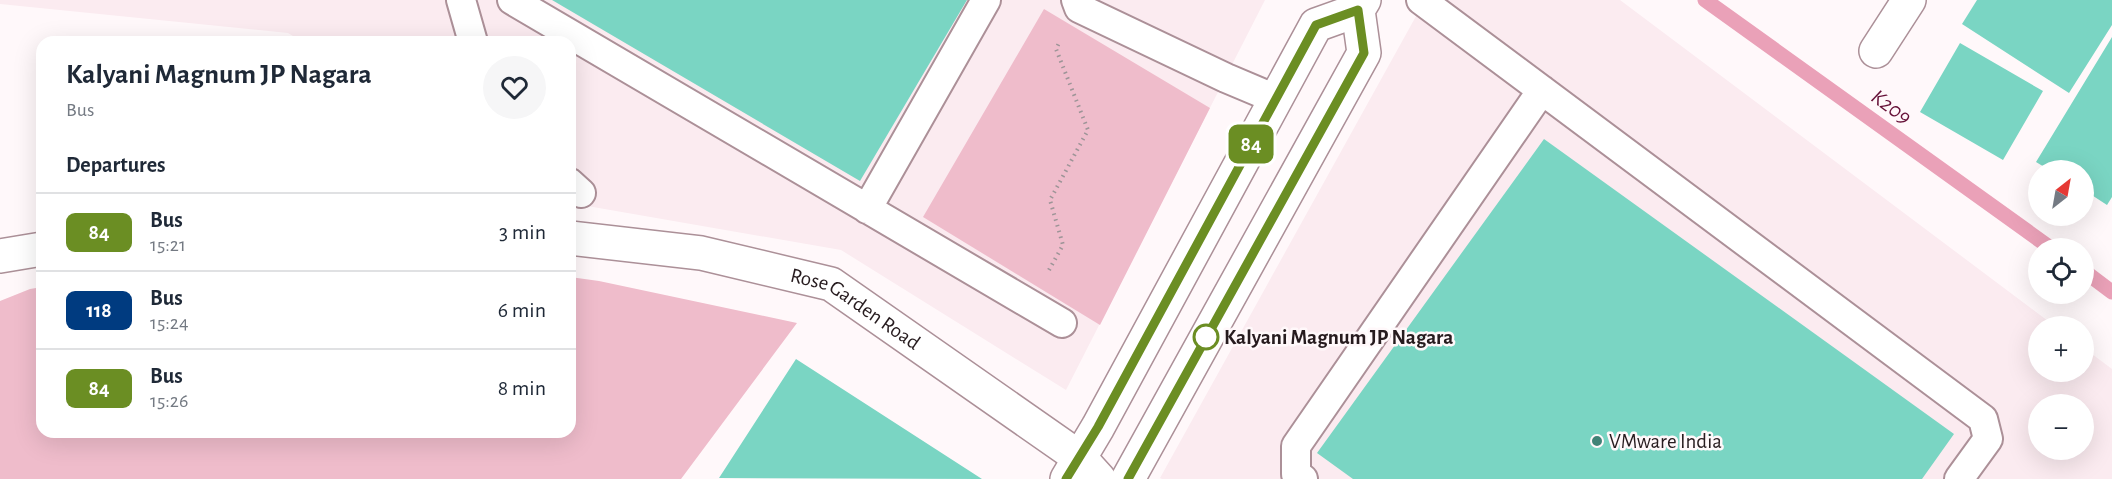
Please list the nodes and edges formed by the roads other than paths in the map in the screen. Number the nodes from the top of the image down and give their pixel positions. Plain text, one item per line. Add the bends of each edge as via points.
1 (461, 0) edge
2 (512, 0) edge
3 (986, 0) edge
4 (1421, 0) edge
5 (1909, 0) edge
6 (1351, 3) edge
7 (1078, 4) edge
8 (471, 36) edge
9 (573, 36) edge
10 (576, 38) edge
11 (1876, 51) dead end
12 (1542, 90) junction
13 (1276, 99) junction
14 (867, 209) junction
15 (576, 239) edge
16 (36, 250) edge
17 (0, 256) edge
18 (1062, 323) dead end
19 (1082, 472) edge
20 (1128, 479) edge
21 (1303, 479) edge
22 (1959, 479) edge

1 - 8 lane
2 - 9 lane
3 - 14 lane
4 - 12 lane
5 - 11 street
6 - 13 street via 1316,25
6 - 20 street via 1364,53
7 - 13 lane
10 - 14 lane
12 - 21 lane via 1296,446 1296,474
12 - 22 lane via 1983,419 1988,439
13 - 19 street
14 - 18 lane
15 - 19 street, Rose Garden Road via 701,253 831,284
16 - 17 street

